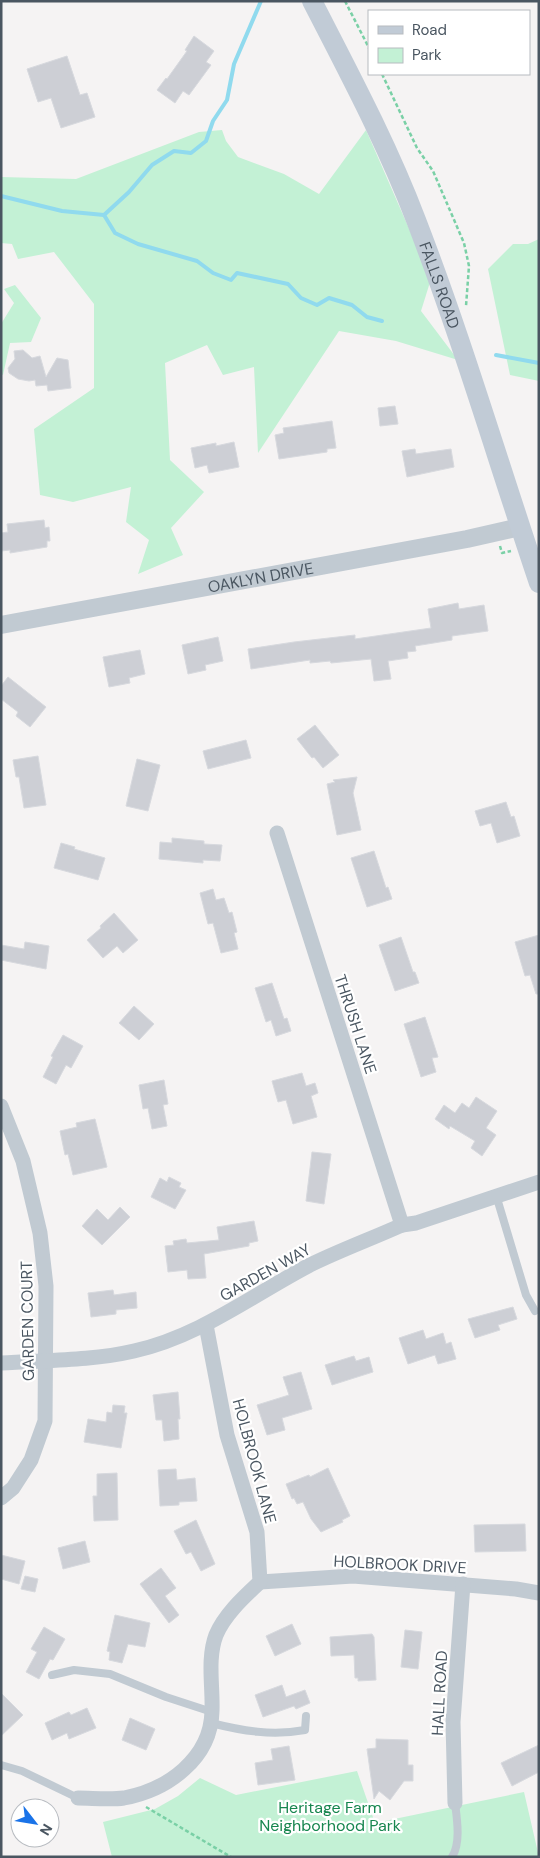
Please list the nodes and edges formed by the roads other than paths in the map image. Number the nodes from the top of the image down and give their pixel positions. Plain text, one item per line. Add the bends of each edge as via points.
1 (312, 1) edge
2 (520, 527) junction
3 (539, 583) edge
4 (1, 625) edge
5 (277, 833) dead end
6 (1, 1106) edge
7 (539, 1182) edge
8 (496, 1195) junction
9 (402, 1225) junction
10 (535, 1311) dead end
11 (206, 1325) junction
12 (46, 1360) junction
13 (1, 1363) edge
14 (1, 1498) edge
15 (260, 1582) junction
16 (463, 1584) junction
17 (539, 1592) edge
18 (52, 1675) dead end
19 (306, 1716) dead end
20 (212, 1718) junction
21 (1, 1765) edge
22 (78, 1798) joint
23 (455, 1803) joint
24 (452, 1857) edge

1 - 2 main road, FALLS ROAD via 381,136 416,220 467,361
2 - 3 main road, FALLS ROAD
2 - 4 street, OAKLYN DRIVE
5 - 9 street, THRUSH LANE
6 - 12 street, GARDEN COURT via 23,1161 40,1233 46,1286
7 - 8 street, GARDEN WAY
8 - 9 street, GARDEN WAY
8 - 10 lane via 526,1295
9 - 11 street, GARDEN WAY via 308,1266
11 - 12 street, GARDEN WAY via 134,1351 100,1357
11 - 15 street, HOLBROOK LANE via 227,1434 257,1532
12 - 13 street, GARDEN WAY
12 - 14 street, GARDEN COURT via 45,1421 31,1460 13,1488
15 - 16 street, HOLBROOK DRIVE via 353,1576
15 - 20 street via 236,1604 216,1635 211,1664
16 - 17 street, HOLBROOK DRIVE
16 - 23 street, HALL ROAD via 452,1722
18 - 20 lane via 74,1670 110,1674
19 - 20 lane via 305,1730 283,1734 245,1731
20 - 22 street via 204,1745 175,1778 122,1798
21 - 22 lane via 22,1771
23 - 24 lane via 457,1832

